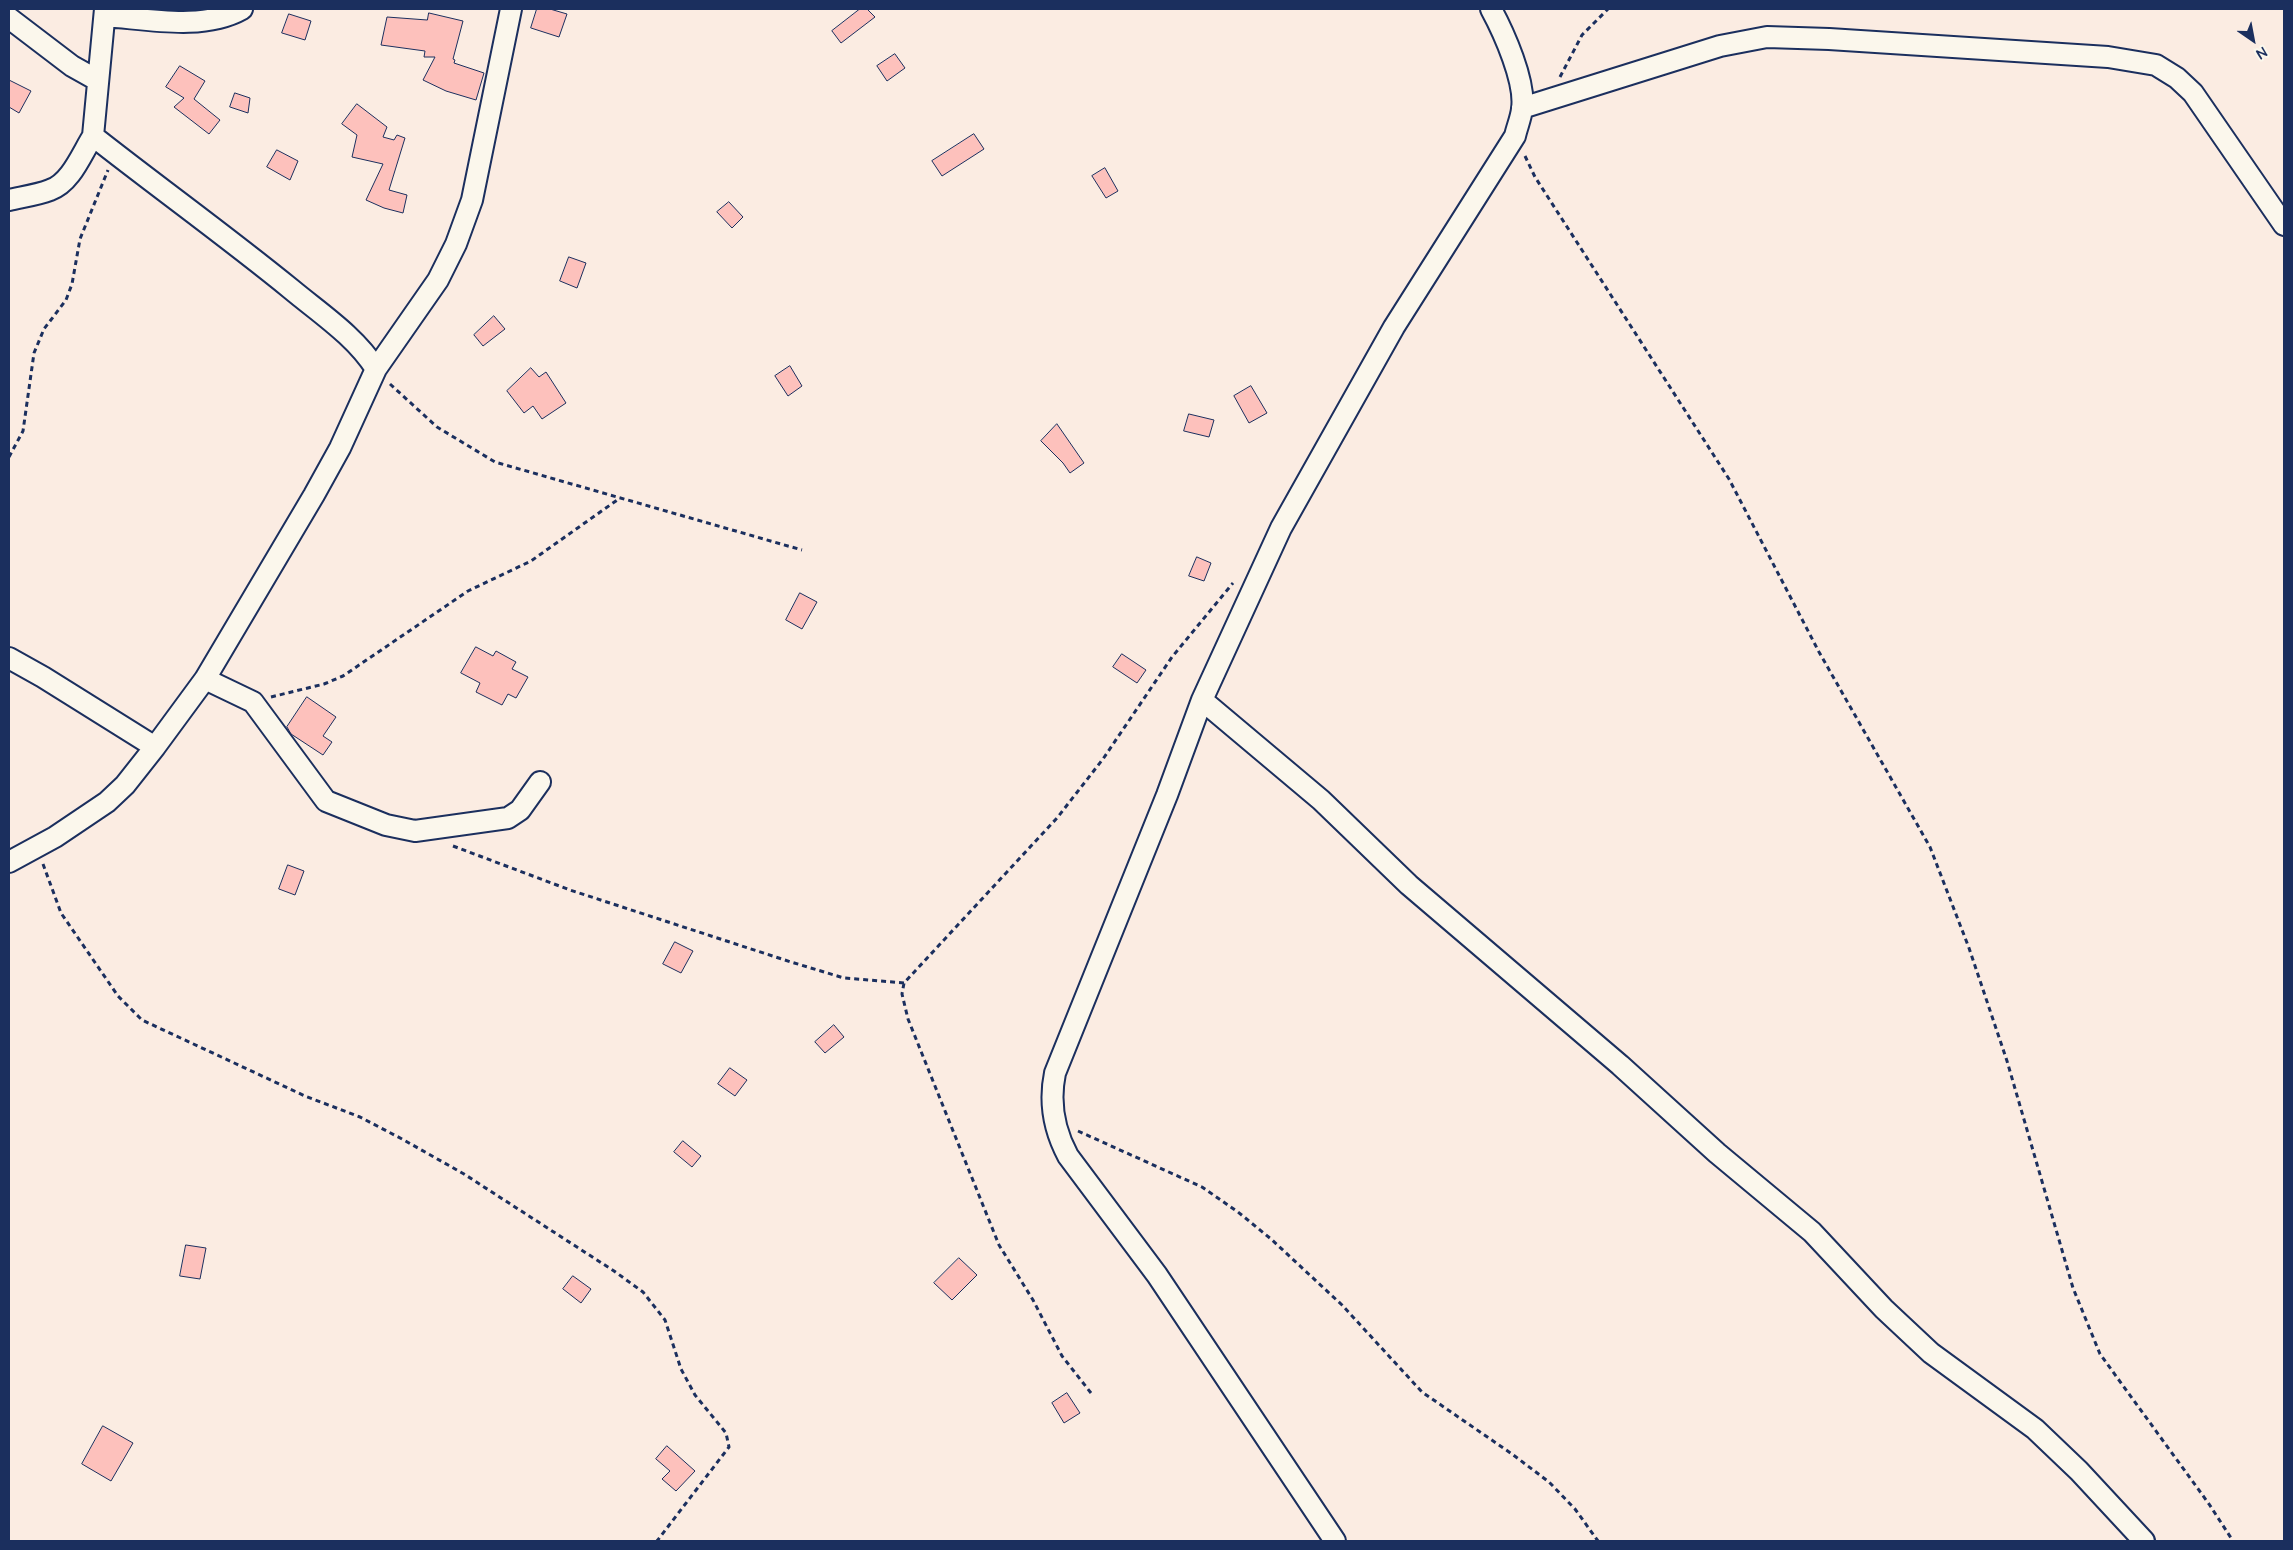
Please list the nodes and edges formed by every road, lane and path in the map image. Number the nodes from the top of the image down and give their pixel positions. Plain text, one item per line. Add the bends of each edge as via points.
1 (242, 9) edge
2 (511, 9) edge
3 (1491, 9) edge
4 (1608, 9) edge
5 (105, 13) edge
6 (9, 18) edge
7 (97, 80) junction
8 (1548, 100) junction
9 (1522, 108) junction
10 (93, 136) junction
11 (1515, 136) junction
12 (114, 153) junction
13 (9, 200) edge
14 (2284, 225) edge
15 (376, 369) junction
16 (9, 457) edge
17 (620, 498) junction
18 (802, 550) dead end
19 (1238, 578) dead end
20 (9, 658) edge
21 (205, 679) junction
22 (1202, 700) junction
23 (254, 702) junction
24 (155, 747) junction
25 (540, 782) dead end
26 (452, 845) dead end
27 (37, 847) junction
28 (9, 862) edge
29 (904, 983) junction
30 (1054, 1121) junction
31 (1091, 1393) dead end
32 (656, 1541) edge
33 (1335, 1541) edge
34 (1598, 1541) edge
35 (2144, 1541) edge
36 (2233, 1541) edge

1 - 5 street via 208,20 186,22
2 - 15 street via 472,200 456,244 438,280
3 - 9 street via 1504,34 1518,79
4 - 8 path via 1582,35
5 - 7 street
6 - 7 street via 65,61
7 - 10 street
8 - 9 street
8 - 14 street via 1720,46 1767,37 2108,57 2156,65 2193,93
9 - 11 street
10 - 12 street
10 - 13 street via 70,174 57,187
11 - 22 street via 1394,327 1286,520
11 - 36 path via 1535,177 1729,479 1819,652 1930,847 2007,1061 2073,1288 2100,1354
12 - 15 street via 219,230 354,341
12 - 16 path via 80,239 66,300 44,330 34,353 23,431
15 - 17 path via 408,403 437,427 495,462
15 - 21 street via 340,448
17 - 18 path
17 - 23 path via 530,561 468,591 343,676
19 - 29 path via 1172,657 1103,759 1057,818
20 - 24 street
21 - 23 street
21 - 24 street
22 - 30 street via 1056,1073 1053,1084
22 - 35 street via 1322,800 1409,885 1812,1232 1931,1353 2050,1442
23 - 25 street via 321,797 398,829 415,831 508,818 520,810
24 - 27 street via 107,802
26 - 29 path via 570,890 791,962 844,978
27 - 28 street
27 - 32 path via 61,914 118,996 142,1020 278,1085 360,1116 464,1174 642,1292 665,1320 681,1368 695,1395 726,1433 729,1447
29 - 31 path via 903,1005 999,1245 1062,1356
30 - 33 street via 1068,1156 1157,1275
30 - 34 path via 1202,1187 1238,1212 1342,1305 1422,1392 1549,1482 1576,1509

